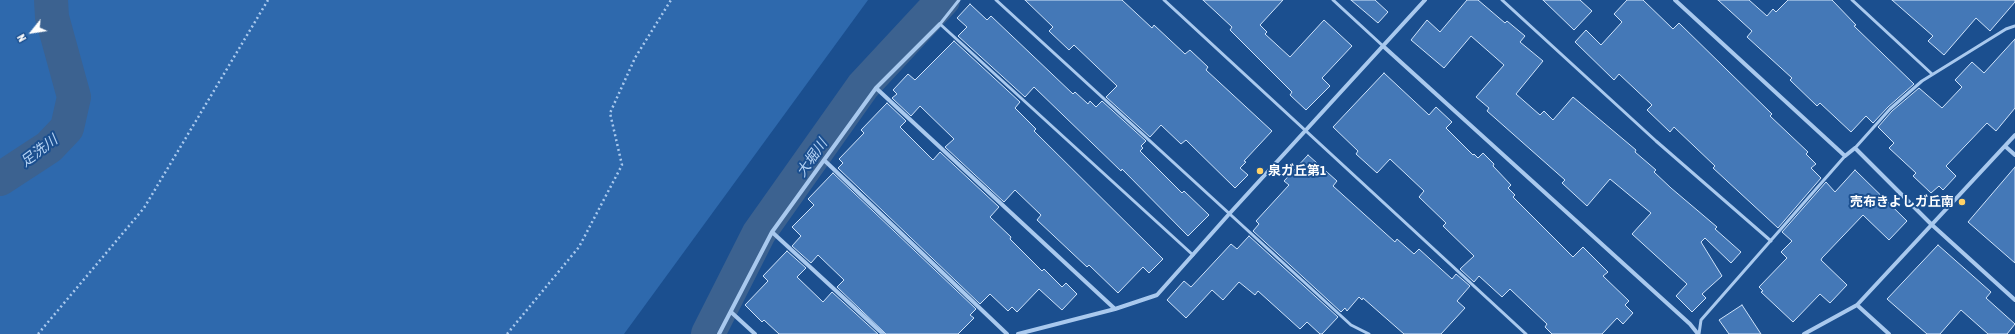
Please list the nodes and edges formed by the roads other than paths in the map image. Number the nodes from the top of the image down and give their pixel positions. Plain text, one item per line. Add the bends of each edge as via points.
1 (959, 0) edge
2 (996, 0) edge
3 (1164, 0) edge
4 (1333, 0) edge
5 (1425, 0) edge
6 (1502, 0) edge
7 (1676, 0) edge
8 (1852, 0) edge
9 (940, 24) junction
10 (2015, 26) edge
11 (1383, 46) junction
12 (1932, 74) junction
13 (876, 88) junction
14 (1307, 130) junction
15 (2015, 135) edge
16 (2006, 146) junction
17 (1854, 148) junction
18 (2015, 155) edge
19 (1845, 156) junction
20 (824, 160) junction
21 (1230, 213) junction
22 (1931, 224) junction
23 (772, 232) junction
24 (1771, 241) junction
25 (1193, 256) junction
26 (2015, 300) edge
27 (1857, 305) junction
28 (1114, 309) junction
29 (731, 312) junction
30 (719, 334) edge
31 (755, 334) edge
32 (883, 334) edge
33 (1007, 334) edge
34 (1018, 334) edge
35 (1370, 334) edge
36 (1526, 334) edge
37 (1698, 334) edge
38 (1804, 334) edge
39 (1889, 334) edge

1 - 9 lane
2 - 21 lane
3 - 14 lane
4 - 11 lane
5 - 11 street
6 - 24 lane via 1656,141
7 - 19 street
8 - 12 lane
9 - 13 street
9 - 25 lane
10 - 12 lane
11 - 14 street
11 - 37 street
12 - 17 lane via 1890,109
13 - 20 street
13 - 28 street
14 - 21 street
14 - 36 lane
15 - 16 street
16 - 18 street
16 - 22 street
17 - 19 street
17 - 22 street
19 - 24 lane
20 - 23 street
20 - 33 street
21 - 25 street
21 - 35 lane via 1351,325
22 - 26 street
22 - 27 street
23 - 29 street
23 - 32 street
24 - 37 lane via 1701,320
25 - 28 street via 1157,295
27 - 38 street
27 - 39 street
28 - 34 street
29 - 30 street
29 - 31 street

